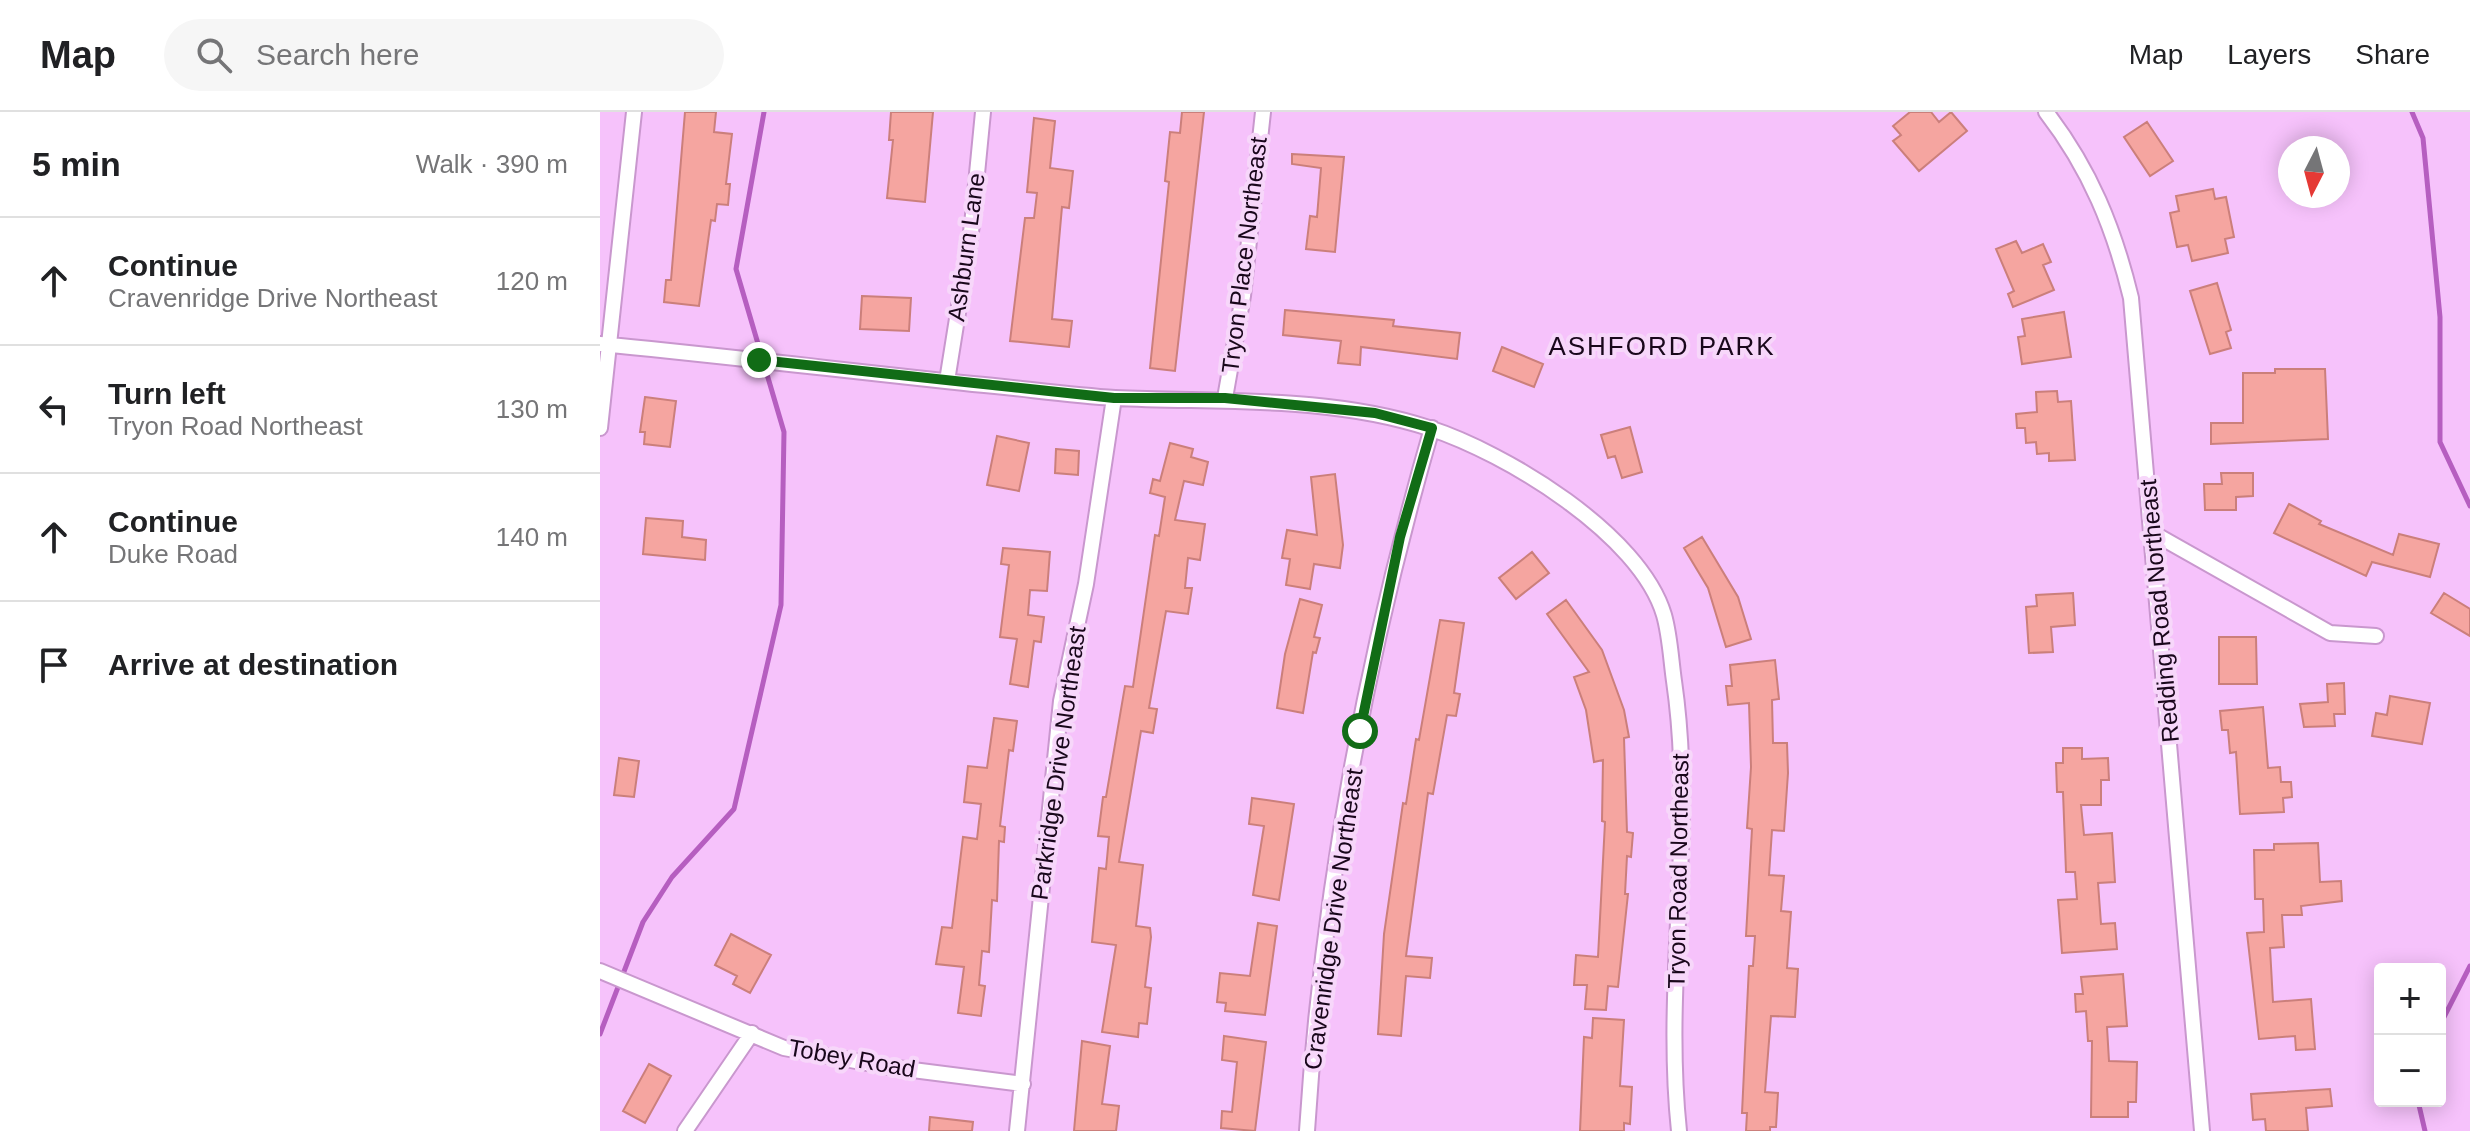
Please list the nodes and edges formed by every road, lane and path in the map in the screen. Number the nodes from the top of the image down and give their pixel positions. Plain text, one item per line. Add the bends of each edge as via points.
1 (634, 112) edge
2 (983, 112) edge
3 (1263, 112) edge
4 (2046, 112) edge
5 (604, 344) edge
6 (947, 381) junction
7 (1114, 398) junction
8 (1225, 398) junction
9 (600, 428) edge
10 (1432, 428) junction
11 (2153, 533) junction
12 (2376, 636) dead end
13 (600, 971) edge
14 (752, 1033) junction
15 (1023, 1084) junction
16 (685, 1131) edge
17 (1017, 1131) edge
18 (1307, 1131) edge
19 (1679, 1131) edge
20 (2202, 1131) edge

1 - 5 street
2 - 6 street, Ashburn Lane via 972,225
3 - 8 street, Tryon Place Northeast via 1243,296
4 - 11 street, Redding Road Northeast via 2075,150 2118,246 2131,298
5 - 6 street, Tryon Road Northeast
5 - 9 street
6 - 7 street, Tryon Road Northeast
7 - 8 street, Tryon Road Northeast
7 - 15 street, Parkridge Drive Northeast via 1086,584 1061,701
8 - 10 street, Tryon Road Northeast via 1375,413
10 - 18 street, Cravenridge Drive Northeast via 1400,537 1360,731 1321,968
10 - 19 street, Tryon Road Northeast via 1503,460 1583,515 1638,566 1664,614 1680,721
11 - 12 street via 2330,633
11 - 20 street, Redding Road Northeast
13 - 14 street, Tobey Road
14 - 15 street, Tobey Road via 784,1048 874,1065
14 - 16 street
15 - 17 street, Parkridge Drive Northeast

